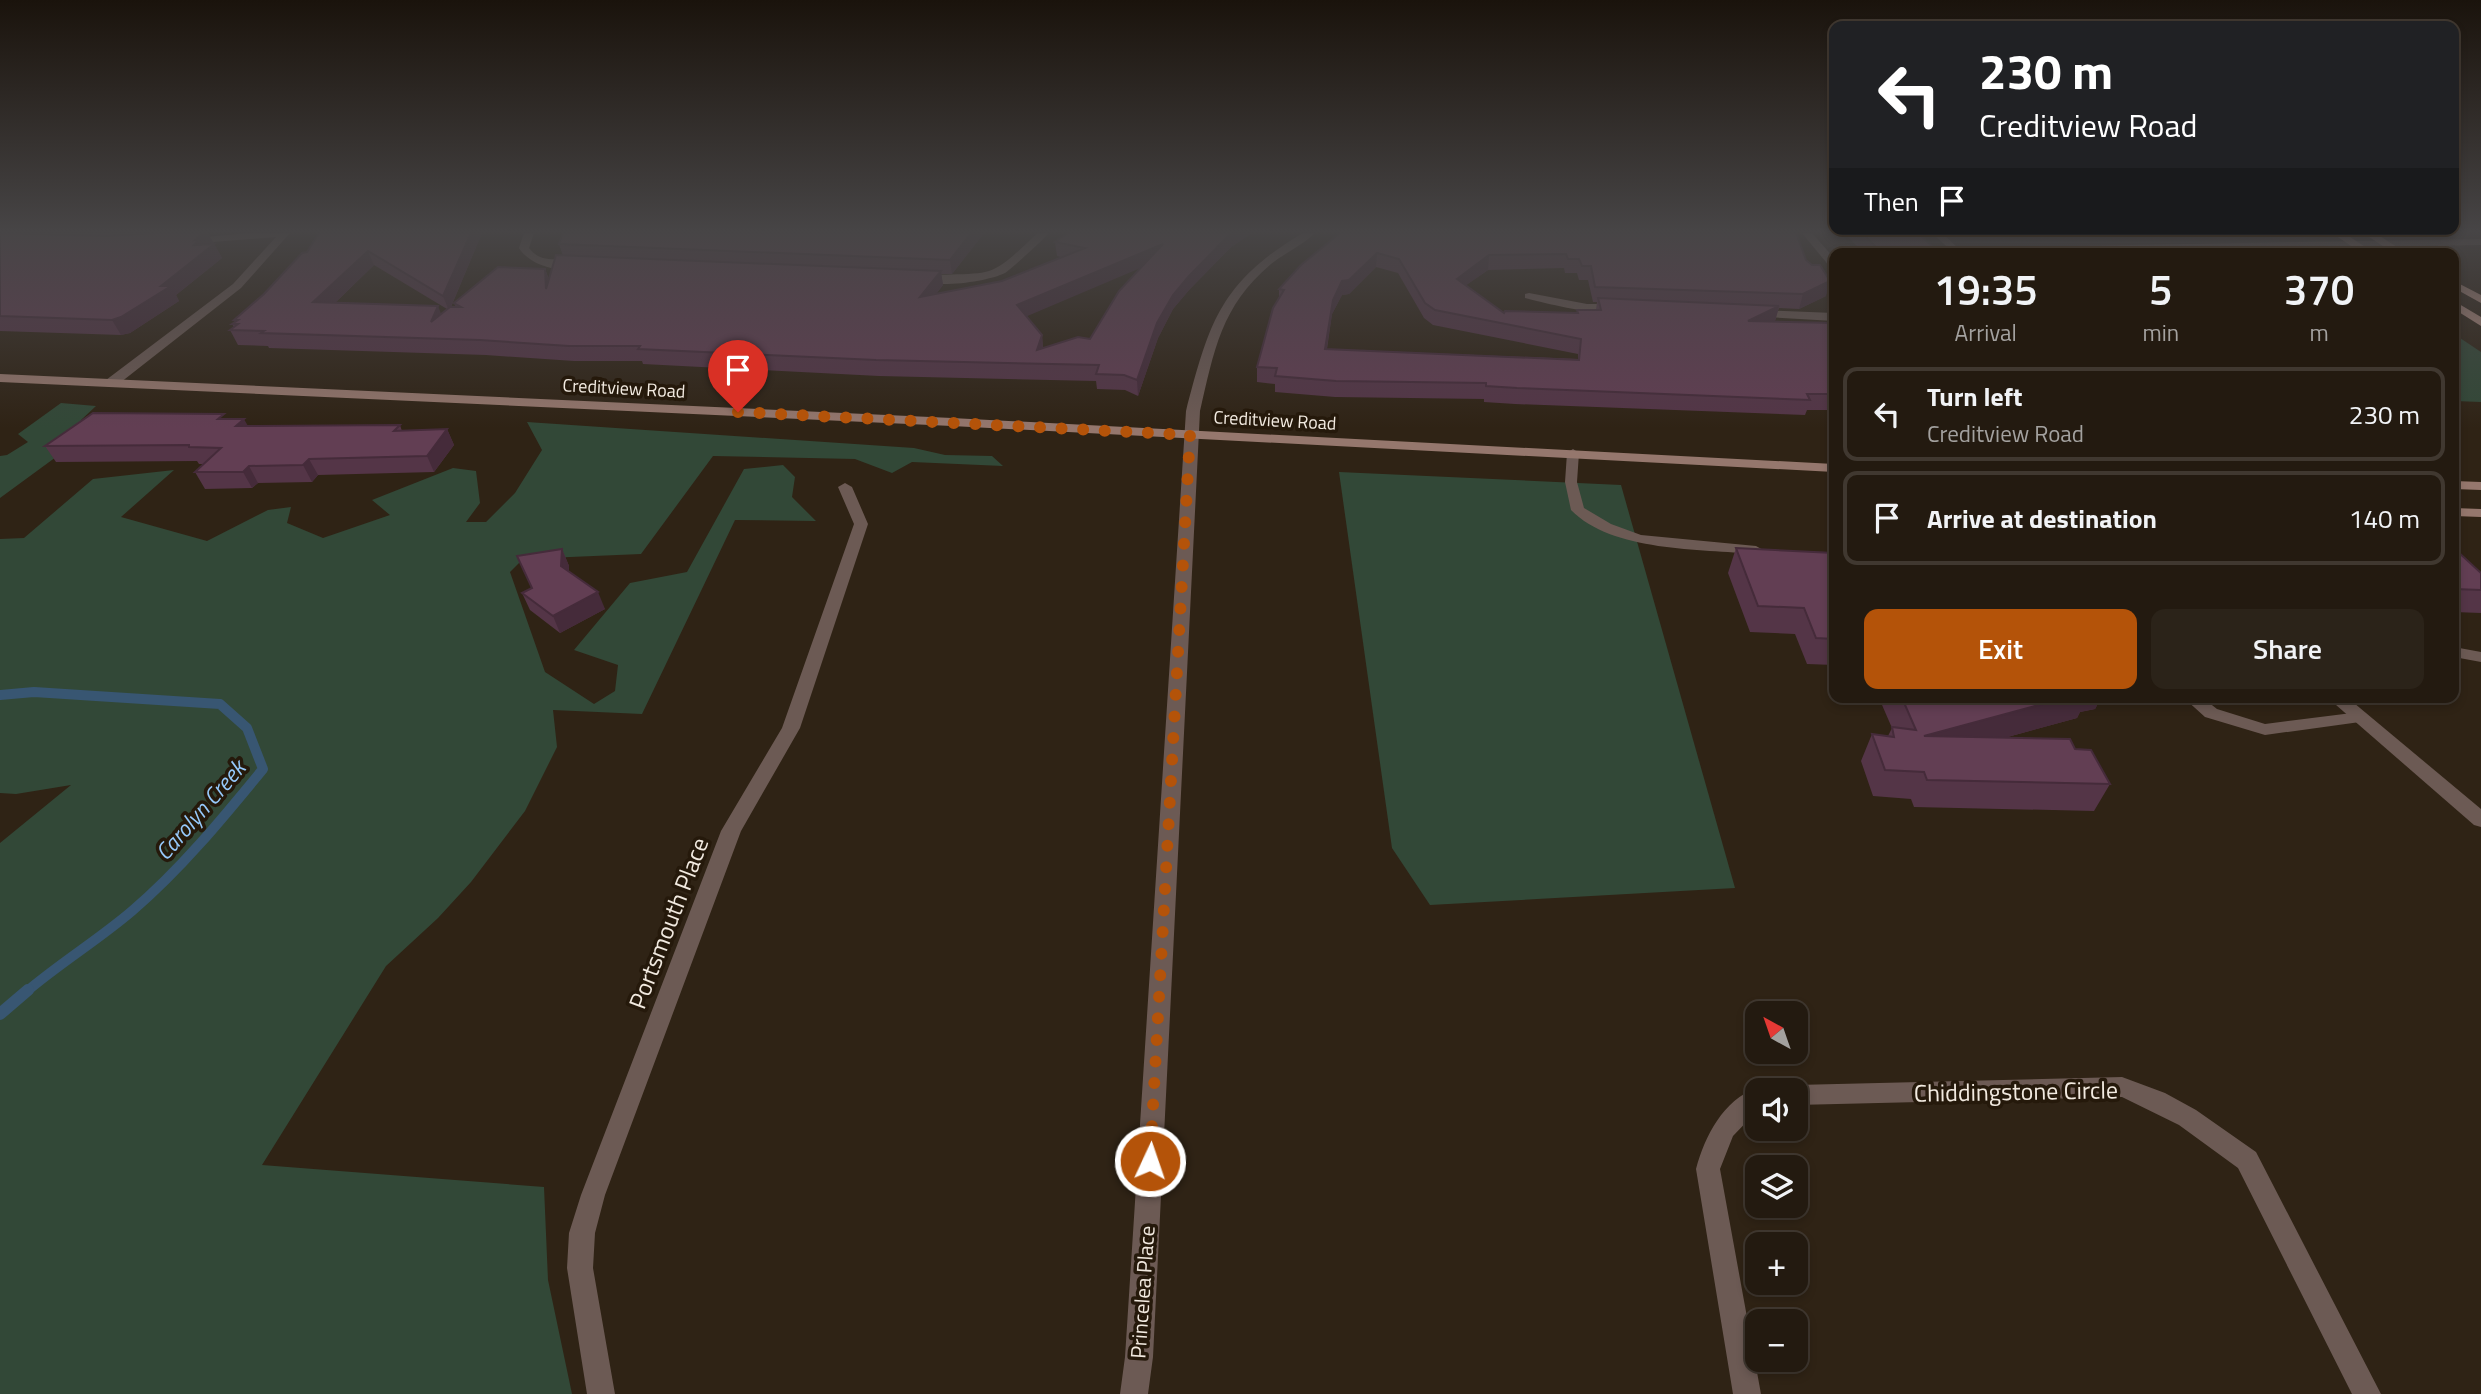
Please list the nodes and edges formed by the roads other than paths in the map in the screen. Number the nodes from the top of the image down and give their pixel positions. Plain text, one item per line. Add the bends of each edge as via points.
1 (221, 298) edge
2 (1235, 298) edge
3 (1540, 298) edge
4 (2459, 307) edge
5 (1628, 309) edge
6 (1738, 313) edge
7 (1829, 317) edge
8 (2481, 321) edge
9 (0, 378) edge
10 (111, 383) junction
11 (1190, 435) junction
12 (1573, 453) junction
13 (1829, 468) edge
14 (2459, 485) edge
15 (2481, 486) edge
16 (845, 487) dead end
17 (2459, 512) edge
18 (2481, 513) edge
19 (1772, 551) edge
20 (2459, 653) edge
21 (2481, 657) edge
22 (2198, 703) edge
23 (2343, 703) edge
24 (2360, 717) junction
25 (2481, 820) edge
26 (1808, 1095) edge
27 (1745, 1109) edge
28 (601, 1394) edge
29 (1134, 1394) edge
30 (1747, 1394) edge
31 (2367, 1394) edge

1 - 10 street
2 - 11 street, Princelea Place via 1212,341
3 - 5 street
4 - 8 main road
6 - 7 street
9 - 10 main road, Creditview Road
10 - 11 main road, Creditview Road
11 - 12 main road, Creditview Road
11 - 29 street, Princelea Place
12 - 13 main road, Creditview Road
12 - 19 lane via 1571,482 1578,510 1606,527 1639,538
14 - 15 main road
16 - 28 street, Portsmouth Place via 861,524 791,728 731,831 582,1233 580,1268
17 - 18 main road
20 - 21 street
22 - 24 lane via 2211,713 2265,730
23 - 24 street
24 - 25 street
26 - 31 street, Chiddingstone Circle via 2122,1087 2179,1110 2247,1160
27 - 30 street via 1713,1146 1708,1169

